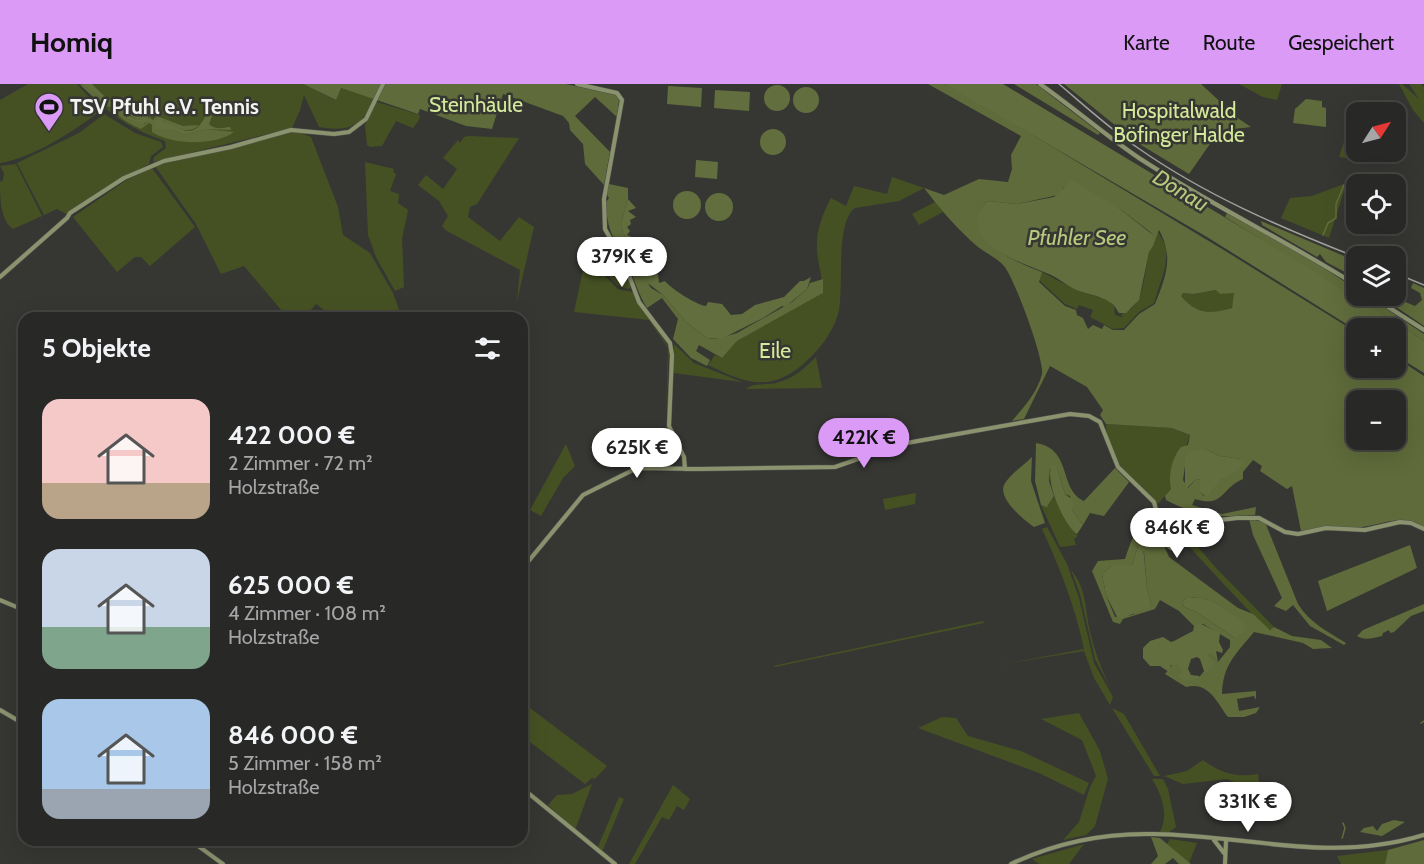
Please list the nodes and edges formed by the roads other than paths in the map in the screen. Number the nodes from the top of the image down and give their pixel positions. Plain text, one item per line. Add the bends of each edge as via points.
1 (383, 84) edge
2 (577, 84) edge
3 (1040, 84) edge
4 (0, 277) edge
5 (1346, 279) edge
6 (1387, 306) edge
7 (1424, 330) edge
8 (685, 469) junction
9 (1424, 529) edge
10 (528, 562) edge
11 (0, 600) edge
12 (18, 608) edge
13 (0, 710) edge
14 (18, 720) edge
15 (528, 793) edge
16 (1424, 835) edge
17 (1213, 839) junction
18 (1226, 841) junction
19 (198, 846) edge
20 (1225, 854) junction
21 (223, 864) edge
22 (615, 864) edge
23 (1011, 864) edge
24 (1225, 864) edge

1 - 4 street via 361,125 342,133 291,130 164,161 124,178 77,210
2 - 8 street via 620,96 620,116 604,199 605,229 639,302 670,343 669,426
3 - 5 street via 1112,140
6 - 7 street
8 - 9 street via 835,467 901,444 1082,415 1100,422 1119,467 1154,502 1165,543 1171,548 1219,519 1259,518 1285,532 1298,534 1406,522
8 - 10 street via 637,468 588,491
11 - 12 street
13 - 14 street
15 - 22 street
16 - 18 street via 1356,851 1305,851
17 - 18 street
17 - 20 street
17 - 23 street via 1153,834 1111,836 1051,848
18 - 20 street
19 - 21 street
20 - 24 street

